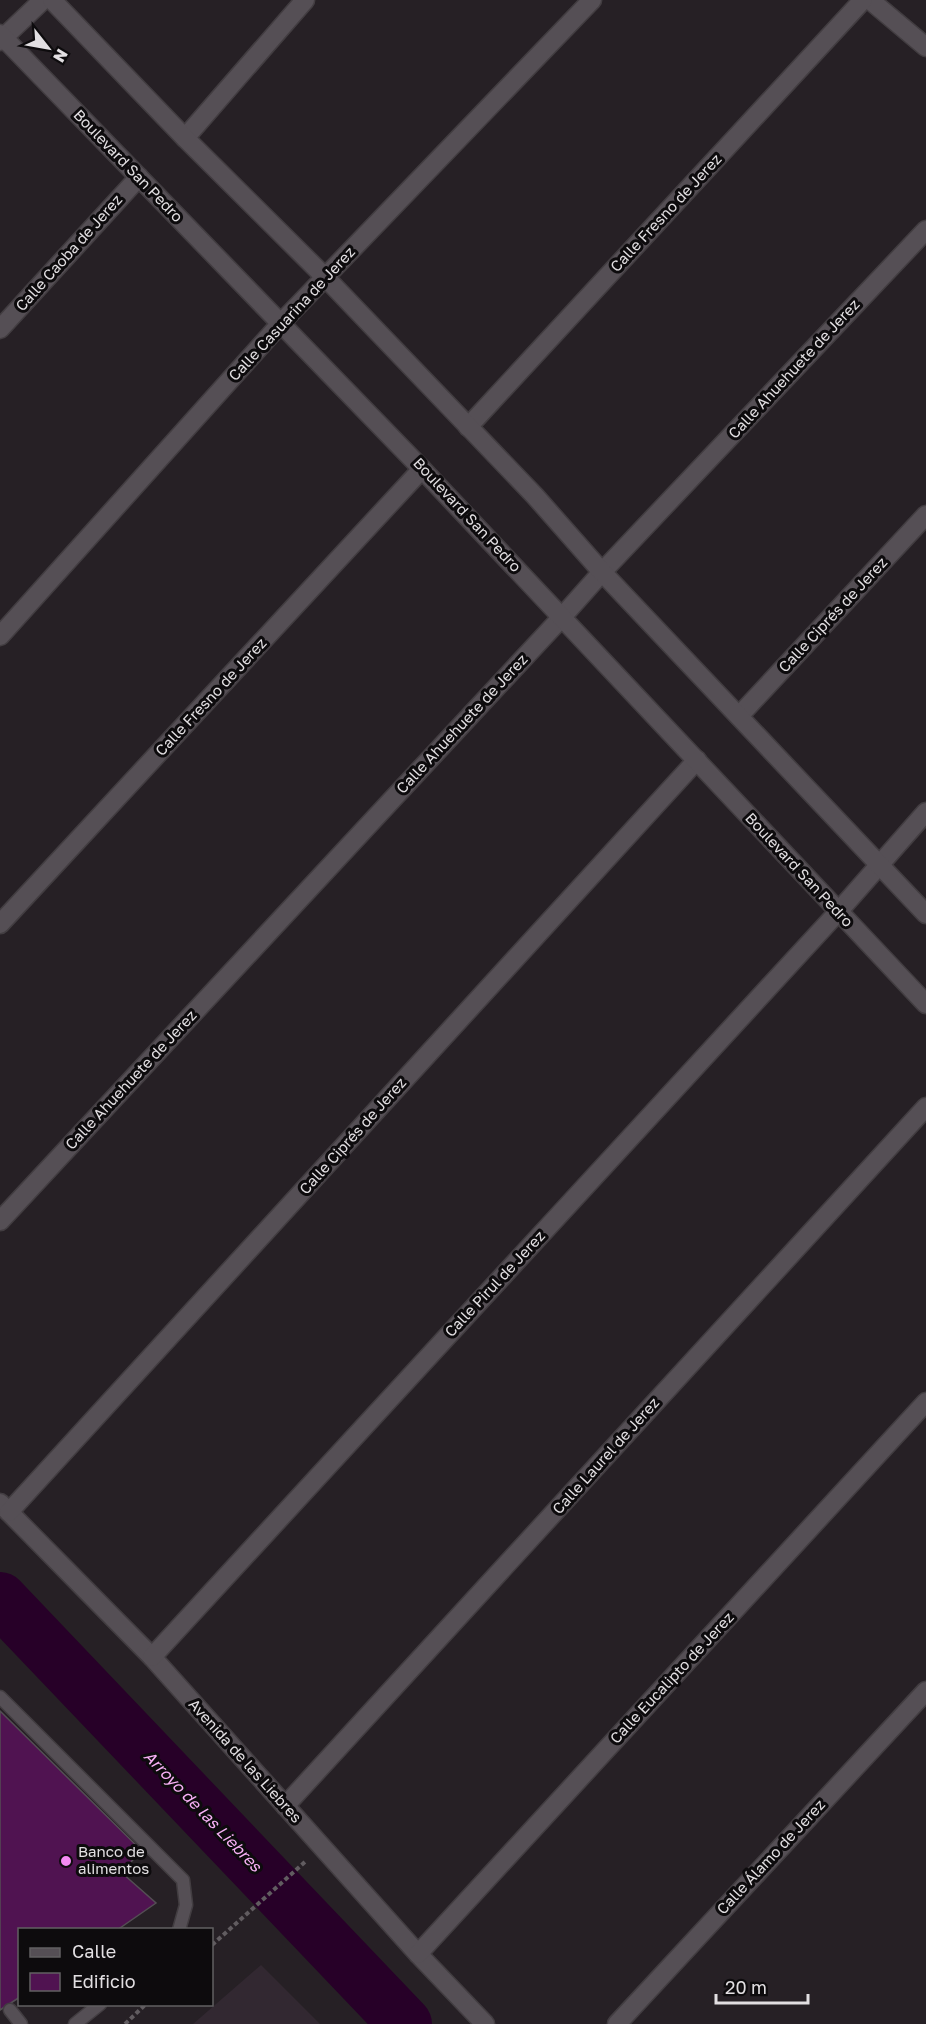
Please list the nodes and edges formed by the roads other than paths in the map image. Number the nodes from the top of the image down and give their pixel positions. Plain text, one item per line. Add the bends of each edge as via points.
1 (43, 0) edge
2 (52, 0) edge
3 (305, 0) edge
4 (592, 0) edge
5 (863, 0) edge
6 (870, 0) edge
7 (1, 38) edge
8 (926, 47) edge
9 (185, 138) junction
10 (139, 177) junction
11 (926, 230) edge
12 (326, 278) junction
13 (282, 322) junction
14 (0, 329) edge
15 (468, 427) junction
16 (422, 469) junction
17 (926, 515) edge
18 (602, 572) junction
19 (562, 617) junction
20 (0, 636) edge
21 (739, 716) junction
22 (697, 760) junction
23 (926, 812) edge
24 (880, 865) junction
25 (838, 912) junction
26 (926, 914) edge
27 (0, 924) edge
28 (926, 1004) edge
29 (926, 1107) edge
30 (0, 1221) edge
31 (926, 1402) edge
32 (4, 1508) edge
33 (152, 1657) junction
34 (926, 1691) edge
35 (0, 1697) edge
36 (285, 1806) junction
37 (178, 1928) edge
38 (418, 1954) junction
39 (98, 2006) edge
40 (10, 2010) dead end
41 (21, 2024) edge
42 (75, 2024) edge
43 (485, 2024) edge
44 (617, 2024) edge

1 - 7 street
2 - 9 street
3 - 9 street
4 - 12 street, Calle Casuarina de Jerez
5 - 15 street, Calle Fresno de Jerez
6 - 8 street
7 - 10 street, Boulevard San Pedro
9 - 12 street
10 - 13 street, Boulevard San Pedro
10 - 14 street, Calle Caoba de Jerez
11 - 18 street, Calle Ahuehuete de Jerez
12 - 13 street, Calle Casuarina de Jerez
12 - 15 street
13 - 16 street, Boulevard San Pedro
13 - 20 street, Calle Casuarina de Jerez
15 - 18 street
16 - 19 street, Boulevard San Pedro
16 - 27 street, Calle Fresno de Jerez
17 - 21 street, Calle Ciprés de Jerez
18 - 19 street, Calle Ahuehuete de Jerez
18 - 21 street
19 - 22 street, Boulevard San Pedro
19 - 30 street, Calle Ahuehuete de Jerez
21 - 24 street
22 - 25 street, Boulevard San Pedro
22 - 32 street, Calle Ciprés de Jerez
23 - 24 street, Calle Pirul de Jerez
24 - 25 street, Calle Pirul de Jerez
24 - 26 street
25 - 28 street, Boulevard San Pedro
25 - 33 street, Calle Pirul de Jerez
29 - 36 street, Calle Laurel de Jerez
31 - 38 street, Calle Eucalipto de Jerez
32 - 33 street, Avenida de las Liebres
33 - 36 street, Avenida de las Liebres
34 - 44 street, Calle Álamo de Jerez
35 - 37 lane via 183,1880 186,1905
36 - 38 street, Avenida de las Liebres
38 - 43 street, Avenida de las Liebres
39 - 42 lane
40 - 41 lane

